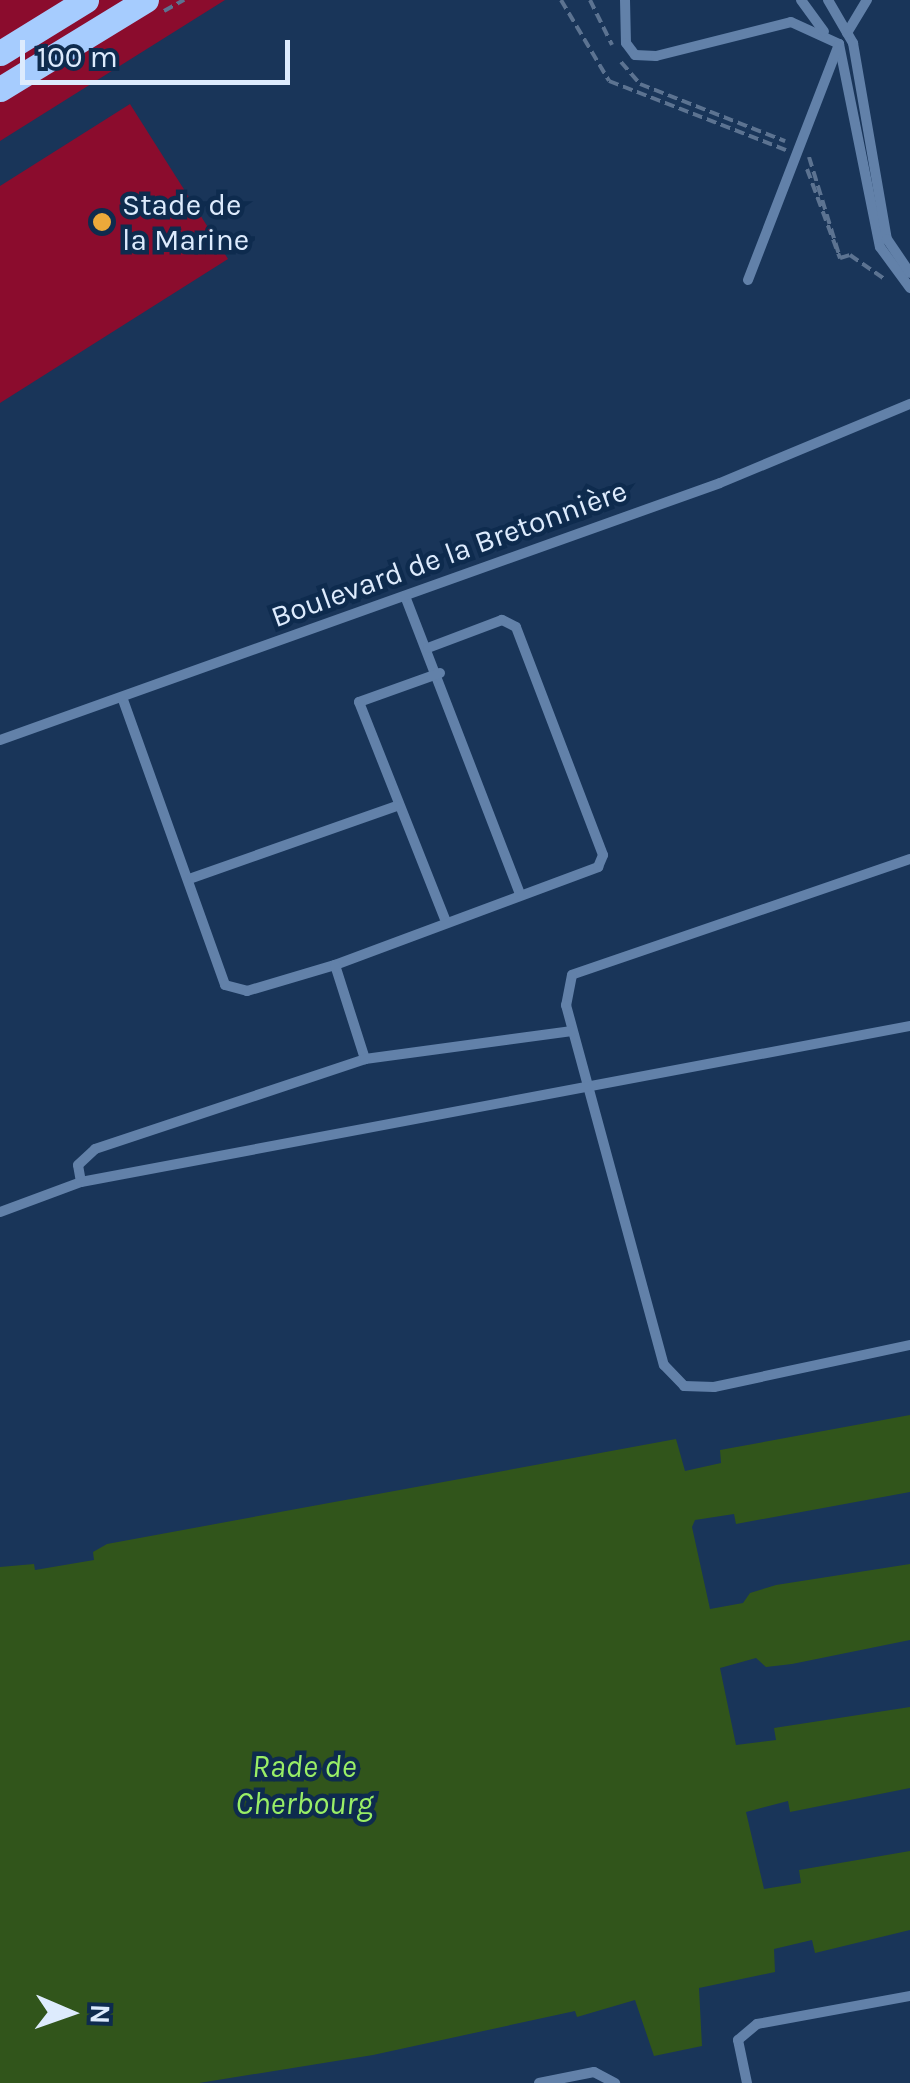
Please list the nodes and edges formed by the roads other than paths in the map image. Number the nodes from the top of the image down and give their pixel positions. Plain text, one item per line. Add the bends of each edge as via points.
1 (86, 0) edge
2 (146, 0) edge
3 (625, 0) edge
4 (801, 0) edge
5 (828, 0) edge
6 (866, 0) edge
7 (824, 32) junction
8 (847, 32) junction
9 (839, 44) junction
10 (0, 53) edge
11 (0, 89) edge
12 (910, 273) edge
13 (748, 280) dead end
14 (910, 288) edge
15 (910, 404) edge
16 (406, 596) junction
17 (428, 648) junction
18 (440, 673) junction
19 (122, 697) junction
20 (0, 740) edge
21 (397, 806) junction
22 (910, 859) edge
23 (192, 878) junction
24 (520, 894) junction
25 (445, 919) junction
26 (334, 965) junction
27 (910, 1026) edge
28 (572, 1031) junction
29 (365, 1059) junction
30 (587, 1085) junction
31 (80, 1182) junction
32 (0, 1212) edge
33 (910, 1345) edge
34 (910, 1996) edge
35 (538, 2083) edge
36 (614, 2083) edge
37 (746, 2083) edge

1 - 10 main road
2 - 11 main road
3 - 7 lane via 626,43 646,57 790,22
4 - 7 lane
5 - 8 lane
6 - 8 lane
7 - 9 lane
8 - 12 lane via 887,240
9 - 13 lane
9 - 14 lane via 880,248
15 - 16 lane, Boulevard de la Bretonnière via 720,483
16 - 17 lane
16 - 19 lane, Boulevard de la Bretonnière
17 - 18 lane
17 - 24 lane via 502,620 516,627 603,856 598,867
18 - 21 lane via 359,702
18 - 24 lane
19 - 20 lane, Boulevard de la Bretonnière
19 - 23 lane
21 - 23 lane
21 - 25 lane
22 - 28 lane via 572,976 566,1005
23 - 26 lane via 225,985 246,991
24 - 25 lane
25 - 26 lane
26 - 29 lane
27 - 30 lane
28 - 29 lane
28 - 30 lane
29 - 31 lane via 95,1149 78,1165
30 - 31 lane
30 - 33 lane via 664,1365 684,1386 714,1387
31 - 32 lane
34 - 37 lane via 757,2024 738,2040
35 - 36 lane via 594,2072

